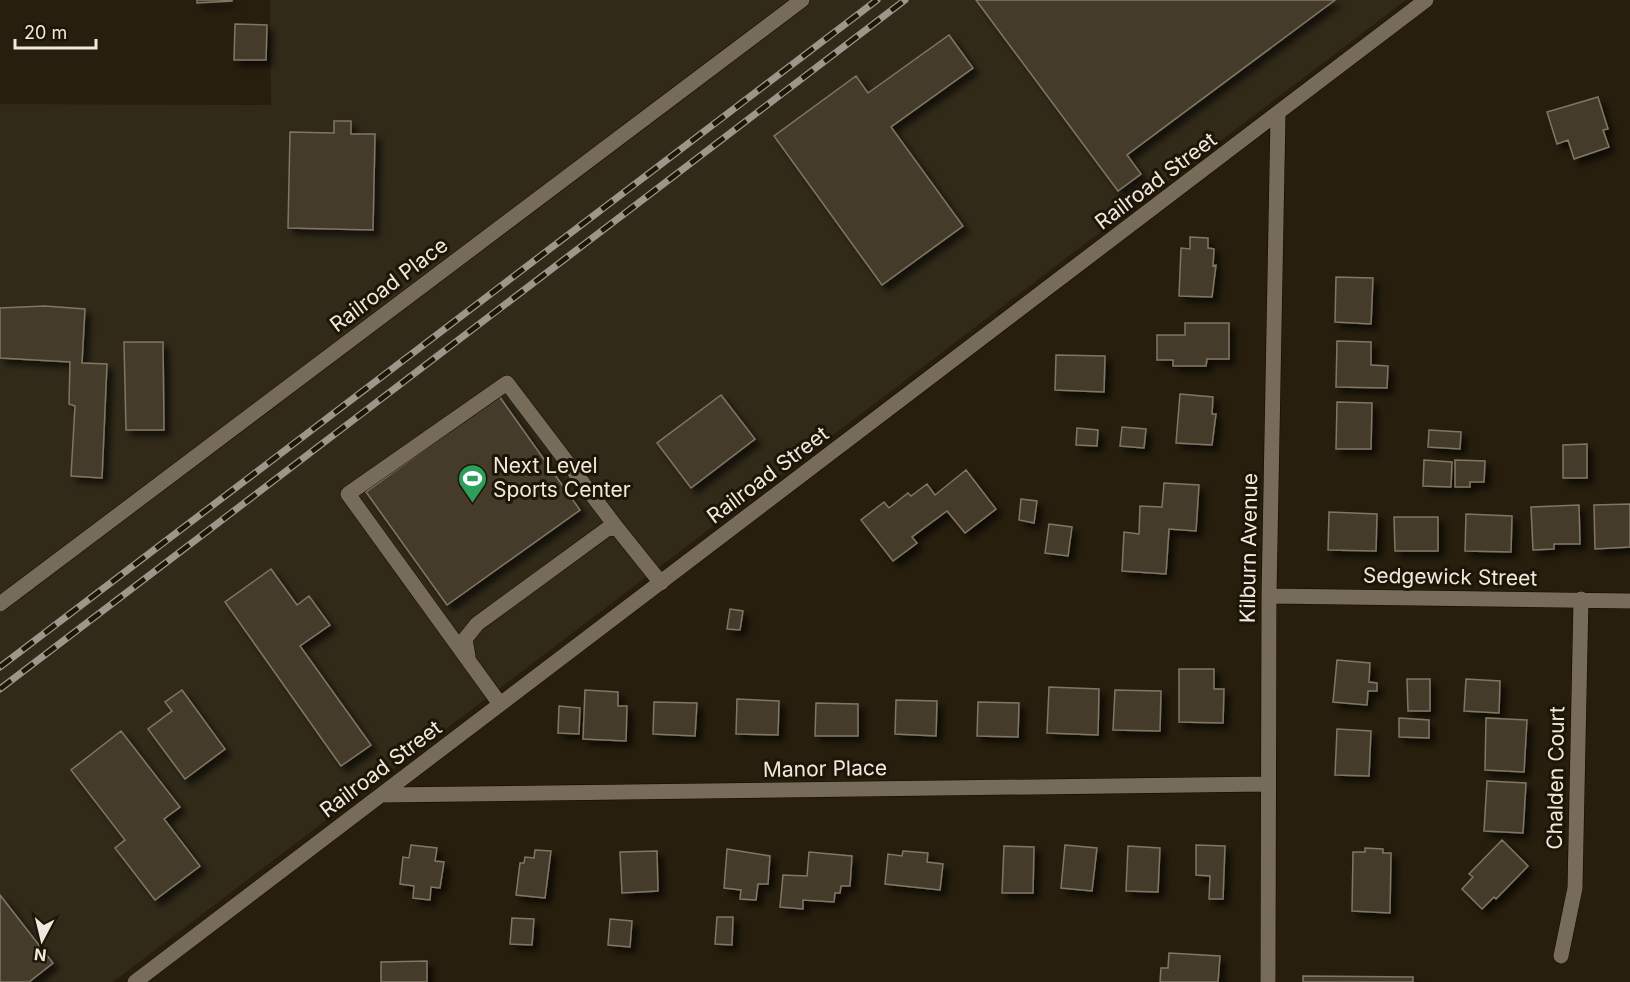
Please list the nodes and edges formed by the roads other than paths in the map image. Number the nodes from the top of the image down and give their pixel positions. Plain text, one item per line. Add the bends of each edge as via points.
1 (802, 0) edge
2 (1426, 0) edge
3 (1278, 115) junction
4 (621, 532) junction
5 (661, 583) junction
6 (1269, 596) junction
7 (1581, 599) junction
8 (1630, 601) edge
9 (0, 604) edge
10 (469, 658) junction
11 (500, 704) junction
12 (1268, 784) junction
13 (382, 795) junction
14 (1561, 956) dead end
15 (135, 982) edge
16 (1268, 982) edge

1 - 9 street, Railroad Place
2 - 3 street, Railroad Street
3 - 5 street, Railroad Street
3 - 6 street, Kilburn Avenue
4 - 5 street
4 - 10 street via 607,529 477,624 465,639
4 - 10 street via 507,382 348,495
5 - 11 street, Railroad Street
6 - 7 street, Sedgewick Street
6 - 12 street, Kilburn Avenue
7 - 8 street, Sedgewick Street
7 - 14 street, Chalden Court via 1575,888
10 - 11 street
11 - 13 street, Railroad Street
12 - 13 street, Manor Place
12 - 16 street, Kilburn Avenue
13 - 15 street, Railroad Street

